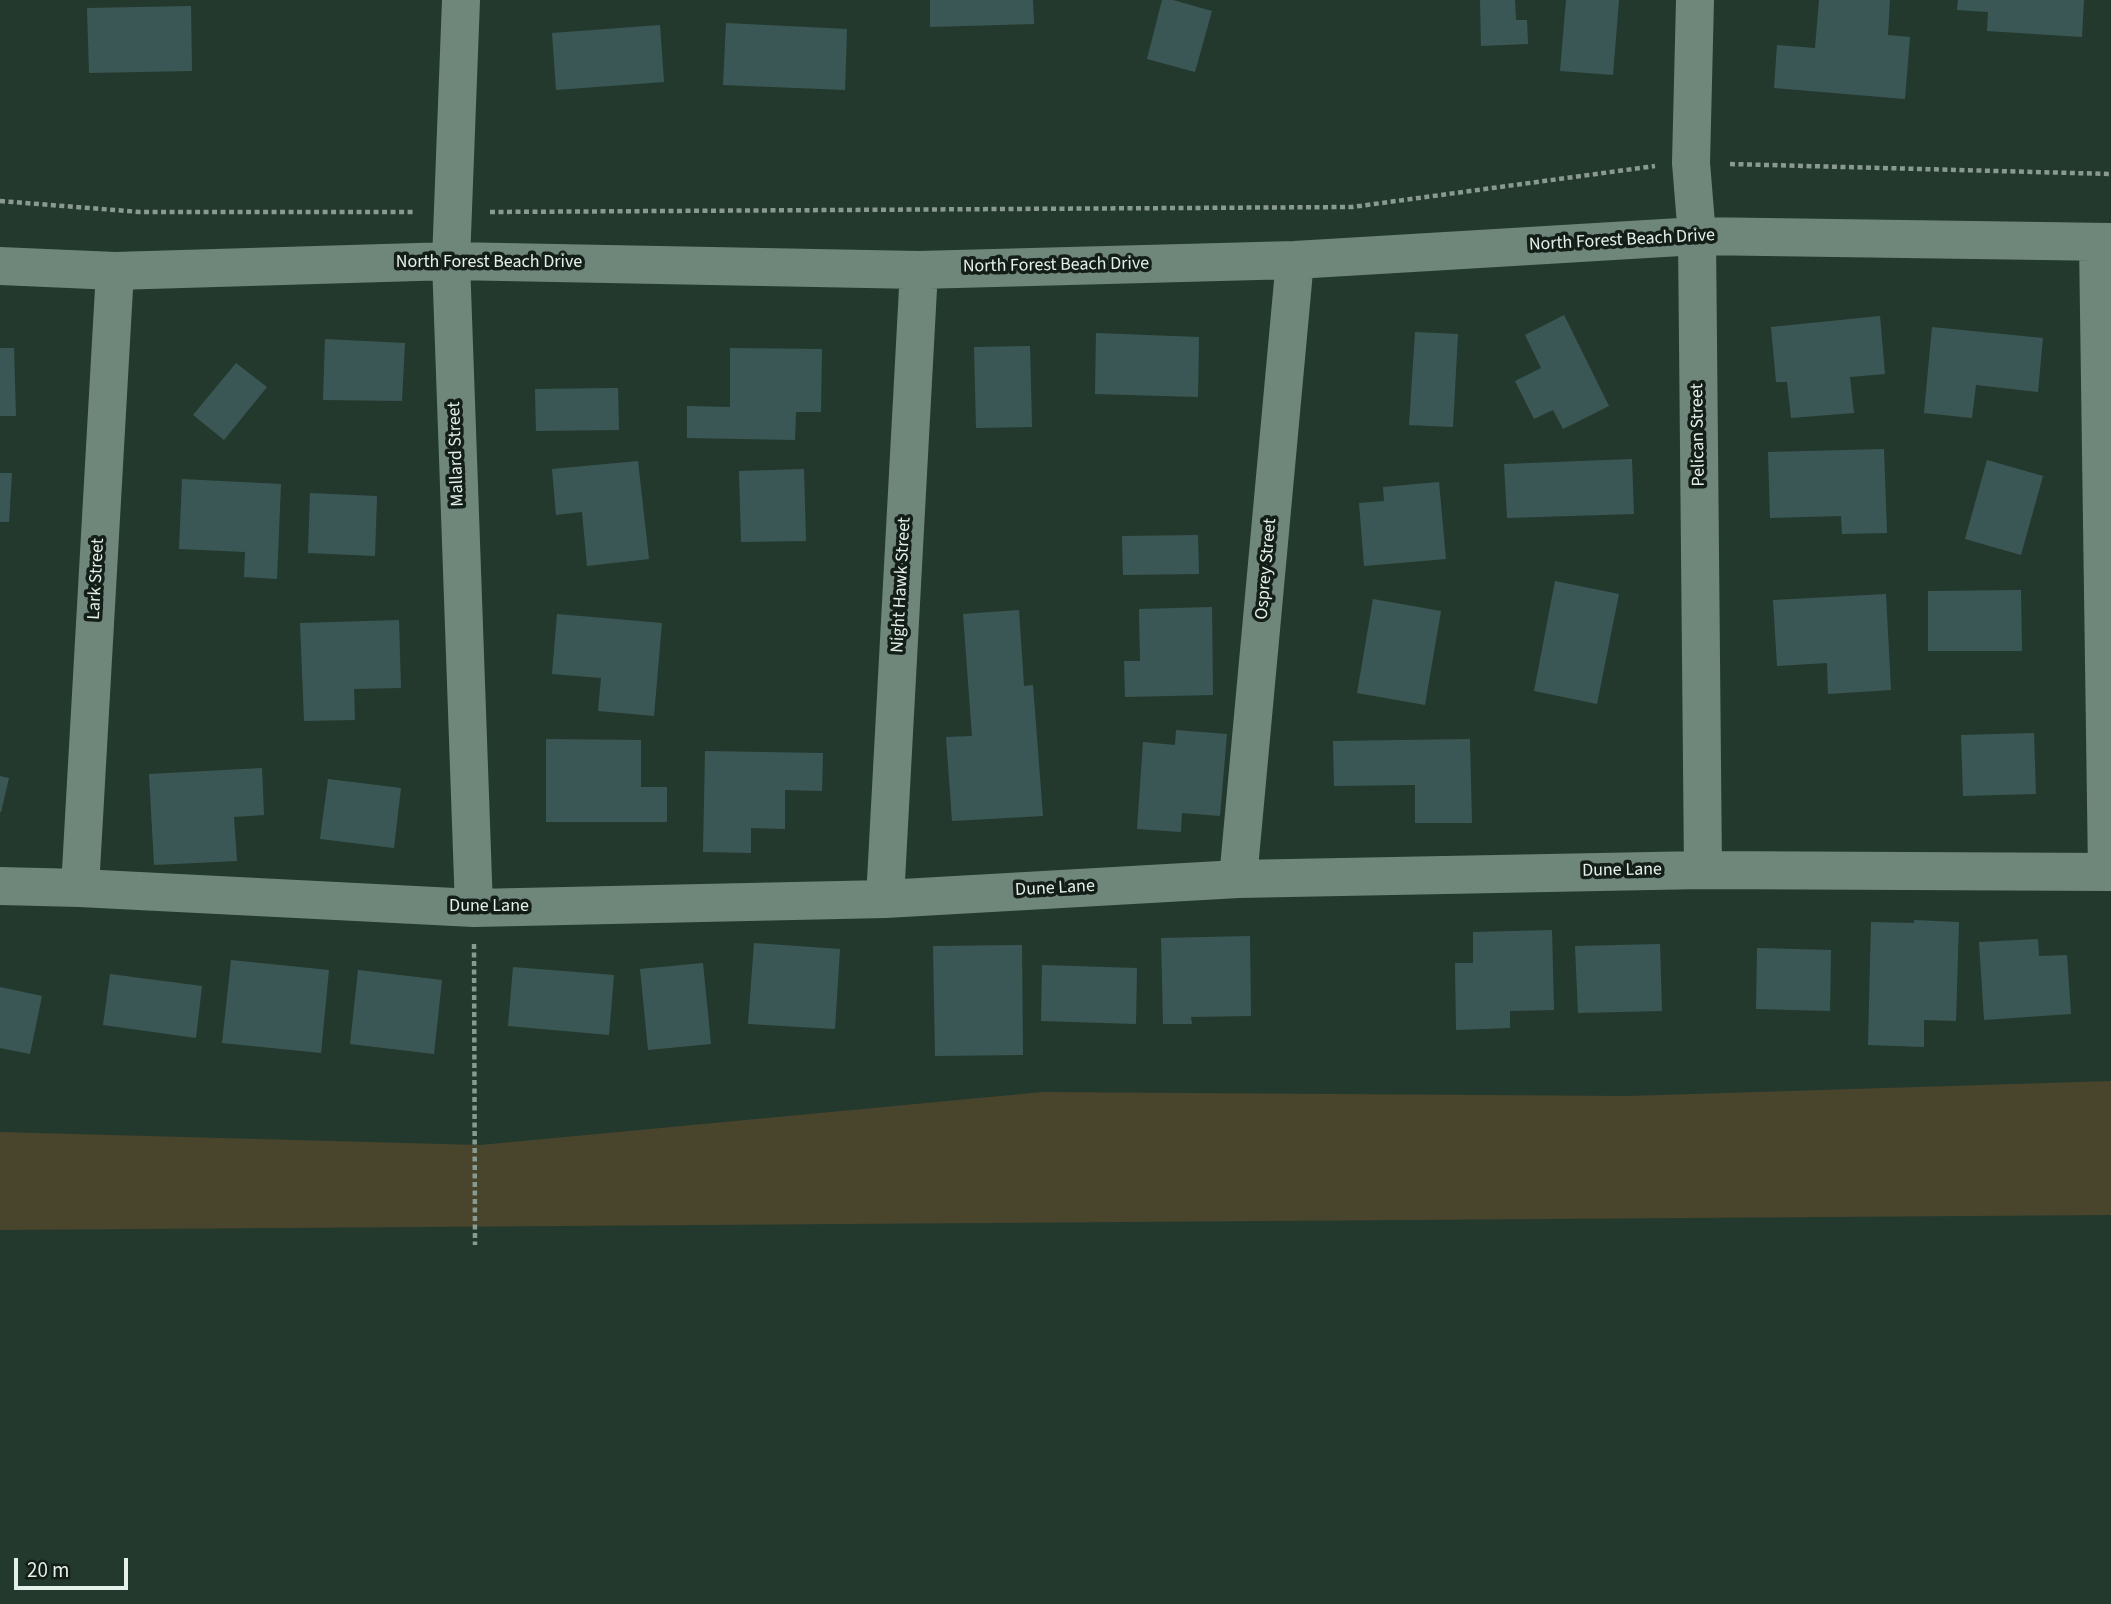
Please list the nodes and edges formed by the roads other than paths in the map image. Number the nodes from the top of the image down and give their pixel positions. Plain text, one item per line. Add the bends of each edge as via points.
1 (461, 0) edge
2 (1695, 0) edge
3 (1697, 236) junction
4 (2105, 242) edge
5 (1296, 260) junction
6 (450, 261) junction
7 (0, 266) edge
8 (919, 270) junction
9 (115, 271) junction
10 (1703, 870) junction
11 (2109, 872) edge
12 (1238, 879) junction
13 (0, 886) edge
14 (80, 888) junction
15 (886, 900) junction
16 (474, 908) junction

1 - 6 street, Mallard Street
2 - 3 street, Pelican Street via 1691,163
3 - 4 street, North Forest Beach Drive
3 - 5 street, North Forest Beach Drive
3 - 10 street, Pelican Street
4 - 11 street
5 - 8 street, North Forest Beach Drive
5 - 12 street, Osprey Street
6 - 8 street, North Forest Beach Drive
6 - 9 street, North Forest Beach Drive
6 - 16 street, Mallard Street
7 - 9 street, North Forest Beach Drive
8 - 15 street, Night Hawk Street
9 - 14 street, Lark Street
10 - 11 street, Dune Lane
10 - 12 street, Dune Lane
12 - 15 street, Dune Lane
13 - 14 street, Dune Lane
14 - 16 street, Dune Lane
15 - 16 street, Dune Lane

